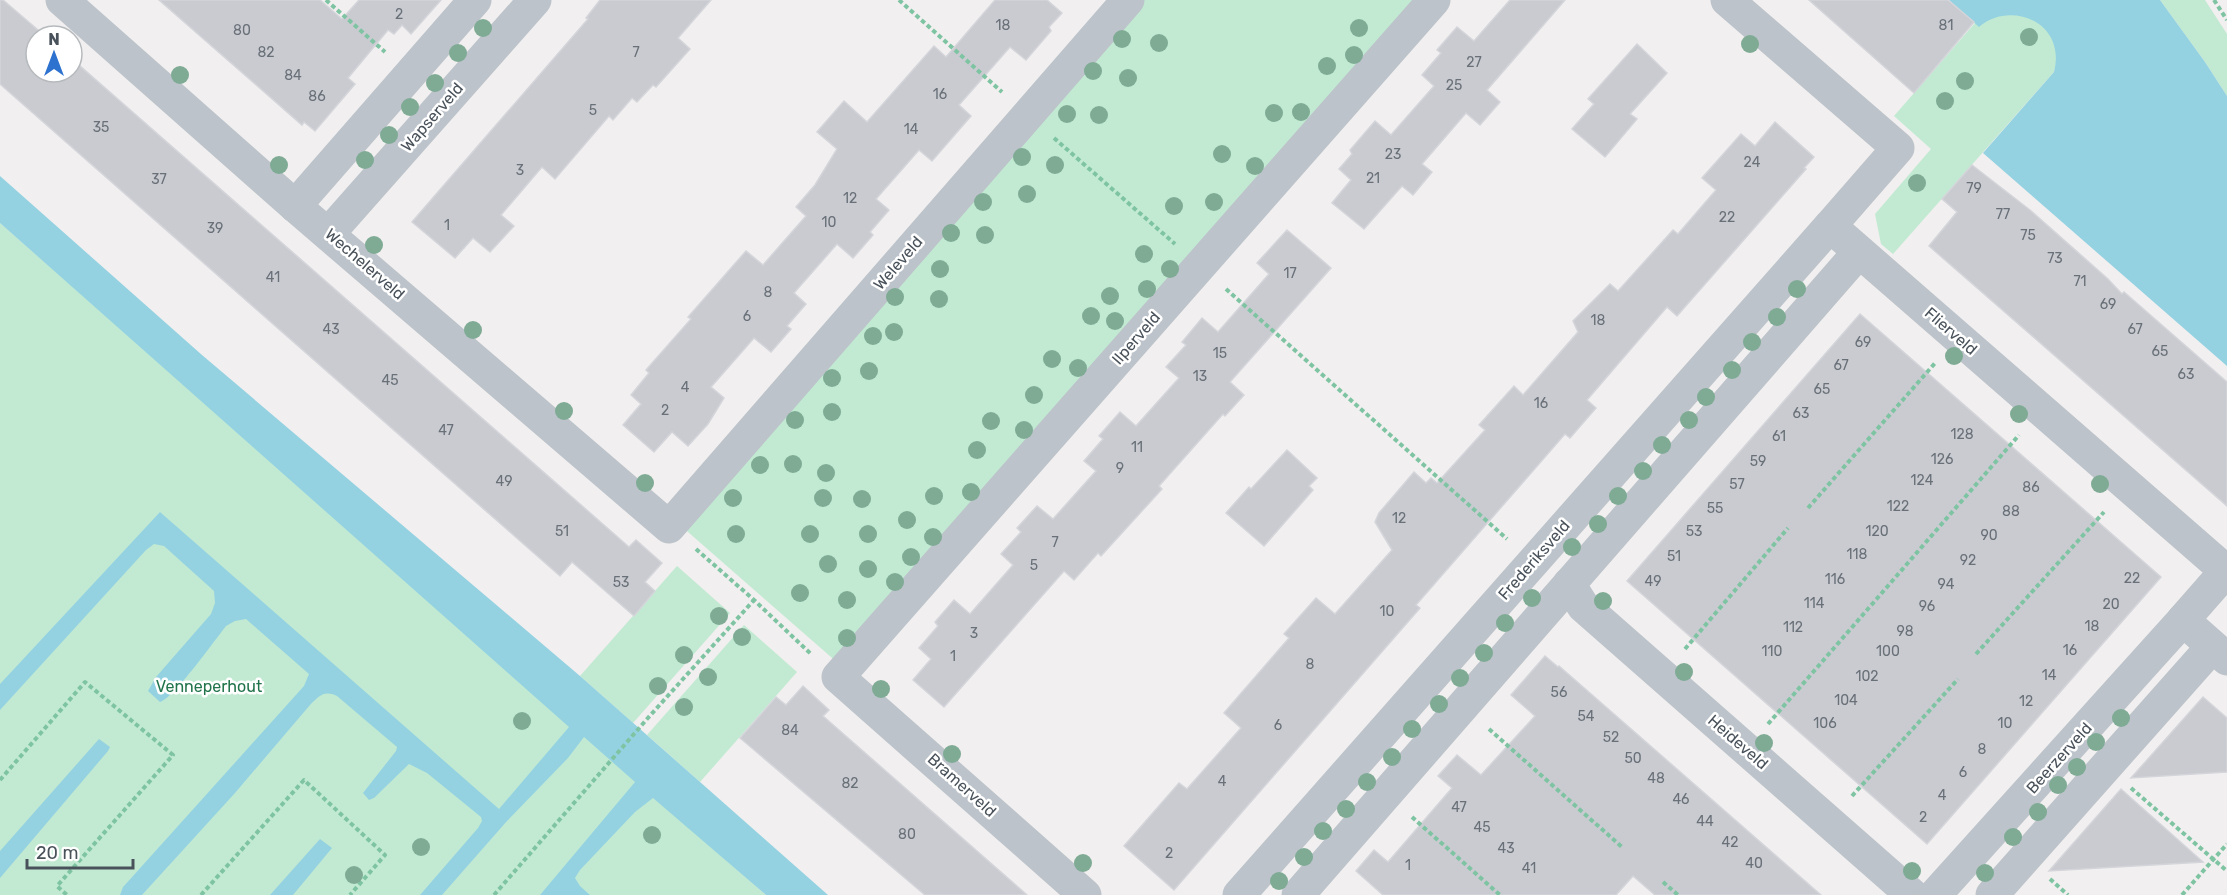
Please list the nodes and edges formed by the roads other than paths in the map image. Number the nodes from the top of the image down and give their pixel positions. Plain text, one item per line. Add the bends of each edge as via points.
1 (62, 0) edge
2 (475, 0) edge
3 (535, 0) edge
4 (1128, 0) edge
5 (1434, 0) edge
6 (1727, 0) edge
7 (295, 206) junction
8 (1830, 226) junction
9 (329, 233) junction
10 (1859, 252) junction
11 (669, 526) joint
12 (1569, 584) junction
13 (2183, 621) junction
14 (2220, 653) edge
15 (838, 677) joint
16 (1085, 895) edge
17 (1239, 895) edge
18 (1298, 895) edge
19 (1912, 895) edge
20 (1935, 895) edge
21 (1992, 895) edge

1 - 7 street, Wechelerveld
2 - 7 street
3 - 9 street, Wapserveld
4 - 11 street, Weleveld
5 - 15 street, Ilperveld
6 - 8 street via 1898,148
7 - 9 street, Wechelerveld
8 - 10 street, Flierveld
8 - 17 street, Frederiksveld
9 - 11 street, Wechelerveld
10 - 12 street
10 - 13 street, Flierveld via 2226,571
12 - 18 street
12 - 19 street, Heideveld via 1583,606
13 - 14 street
13 - 20 street, Beerzerveld
14 - 21 street via 2106,766
15 - 16 street, Bramerveld

